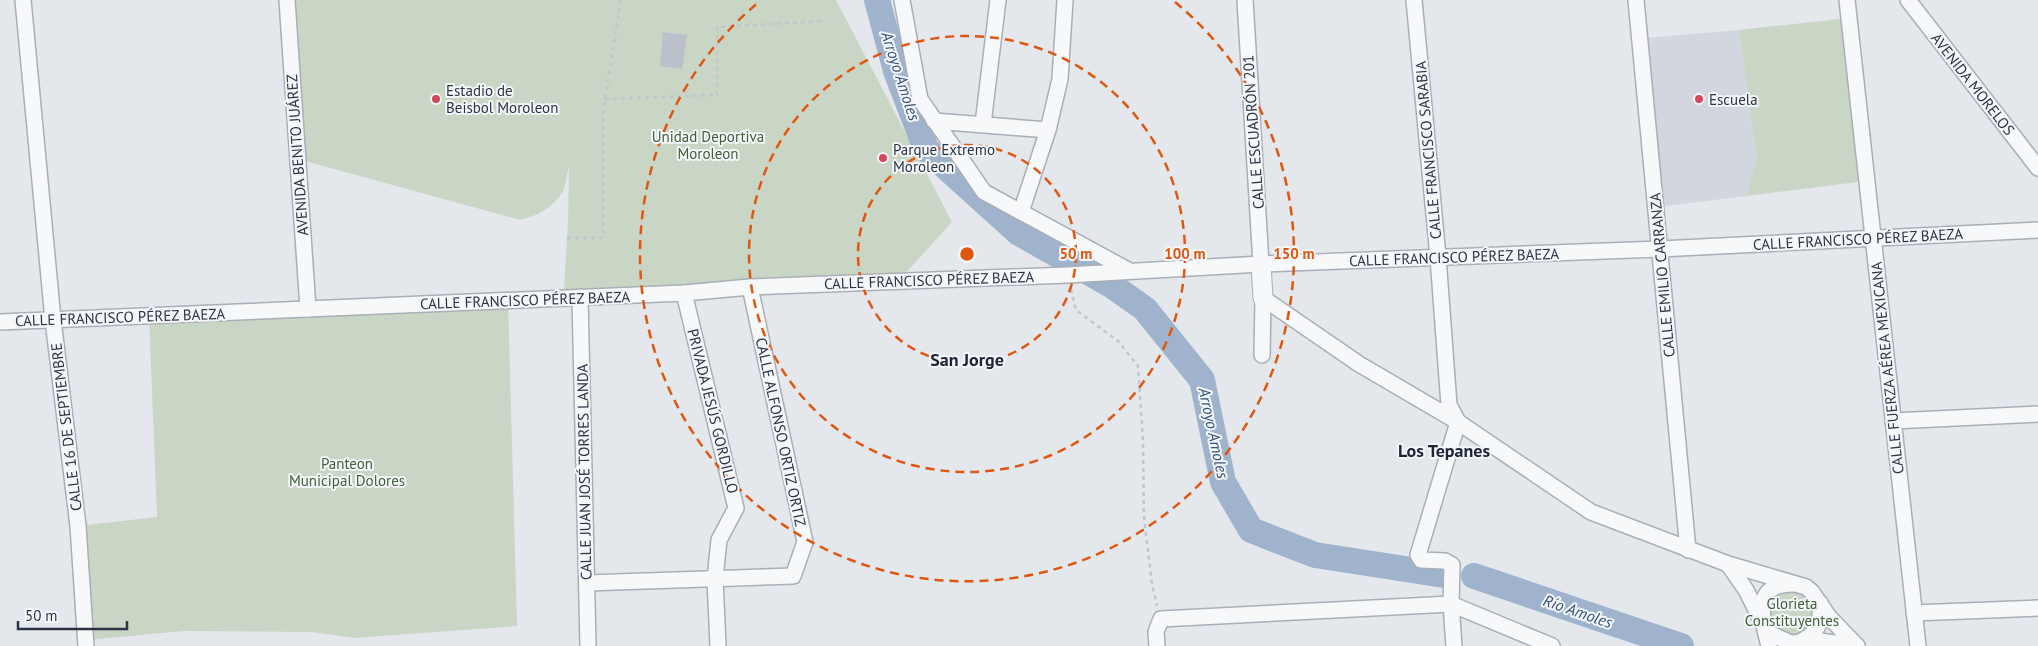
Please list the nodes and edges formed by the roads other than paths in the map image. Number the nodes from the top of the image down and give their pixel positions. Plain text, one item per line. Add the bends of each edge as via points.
1 (23, 0) edge
2 (287, 0) edge
3 (902, 0) edge
4 (998, 0) edge
5 (1065, 0) edge
6 (1245, 0) edge
7 (1414, 0) edge
8 (1636, 0) edge
9 (1847, 0) edge
10 (1908, 0) edge
11 (934, 121) junction
12 (984, 124) junction
13 (1048, 130) junction
14 (2038, 168) edge
15 (1021, 212) junction
16 (2038, 230) edge
17 (1873, 239) junction
18 (1660, 249) junction
19 (1438, 258) junction
20 (1261, 264) junction
21 (1128, 271) junction
22 (750, 287) junction
23 (684, 293) junction
24 (580, 297) junction
25 (1263, 298) junction
26 (308, 309) junction
27 (53, 320) junction
28 (0, 322) edge
29 (1262, 355) dead end
30 (2038, 414) edge
31 (1893, 421) junction
32 (1458, 422) junction
33 (1688, 550) junction
34 (1728, 564) junction
35 (715, 579) junction
36 (587, 583) junction
37 (1795, 584) junction
38 (1452, 600) junction
39 (1820, 603) junction
40 (2038, 608) edge
41 (1914, 613) junction
42 (1763, 624) junction
43 (1794, 645) edge
44 (86, 646) edge
45 (588, 646) edge
46 (718, 646) edge
47 (1157, 646) edge
48 (1454, 646) edge
49 (1552, 646) edge
50 (1769, 646) edge
51 (1857, 646) edge
52 (1918, 646) edge

1 - 27 street, CALLE 16 DE SEPTIEMBRE
2 - 26 street, AVENIDA BENITO JUÁREZ
3 - 11 street via 920,99
4 - 12 street
5 - 13 street via 1060,79
6 - 20 street, CALLE ESCUADRÓN 201
7 - 19 street, CALLE FRANCISCO SARABIA
8 - 18 street, CALLE EMILIO CARRANZA
9 - 17 street, CALLE FUERZA AÉREA MEXICANA
10 - 14 street, AVENIDA MORELOS
11 - 12 street
11 - 15 street via 984,192
12 - 13 street
13 - 15 street
15 - 21 street
16 - 17 street, CALLE FRANCISCO PÉREZ BAEZA
17 - 18 street, CALLE FRANCISCO PÉREZ BAEZA
17 - 31 street, CALLE FUERZA AÉREA MEXICANA
18 - 19 street, CALLE FRANCISCO PÉREZ BAEZA
18 - 33 street, CALLE EMILIO CARRANZA
19 - 20 street, CALLE FRANCISCO PÉREZ BAEZA
19 - 32 street, CALLE FRANCISCO SARABIA via 1449,404
20 - 21 street, CALLE FRANCISCO PÉREZ BAEZA
20 - 25 street
21 - 22 street, CALLE FRANCISCO PÉREZ BAEZA
22 - 23 street, CALLE FRANCISCO PÉREZ BAEZA
22 - 35 street, CALLE ALFONSO ORTIZ ORTIZ via 804,542 793,576
23 - 24 street, CALLE FRANCISCO PÉREZ BAEZA
23 - 35 street, PRIVADA JESÚS GORDILLO via 736,508 719,540
24 - 26 street, CALLE FRANCISCO PÉREZ BAEZA
24 - 36 street, CALLE JUAN JOSÉ TORRES LANDA
25 - 29 street
25 - 32 street via 1359,364
26 - 27 street, CALLE FRANCISCO PÉREZ BAEZA
27 - 28 street, CALLE FRANCISCO PÉREZ BAEZA
27 - 44 street, CALLE 16 DE SEPTIEMBRE via 78,526
30 - 31 street
31 - 41 street, CALLE FUERZA AÉREA MEXICANA
32 - 33 street via 1591,512
32 - 38 street via 1418,555 1421,560 1445,560 1452,565
33 - 34 street
34 - 37 street
34 - 42 street
35 - 36 street
35 - 46 street, PRIVADA JESÚS GORDILLO
36 - 45 street, CALLE JUAN JOSÉ TORRES LANDA
37 - 39 street via 1806,587
37 - 42 street via 1777,586 1764,599 1761,605
38 - 47 street via 1161,619 1156,632
38 - 48 street
38 - 49 street
39 - 43 street via 1818,627 1812,635
39 - 51 street
40 - 41 street
41 - 52 street, CALLE FUERZA AÉREA MEXICANA
42 - 43 street via 1773,635
42 - 50 street
43 - 51 street via 1820,641

